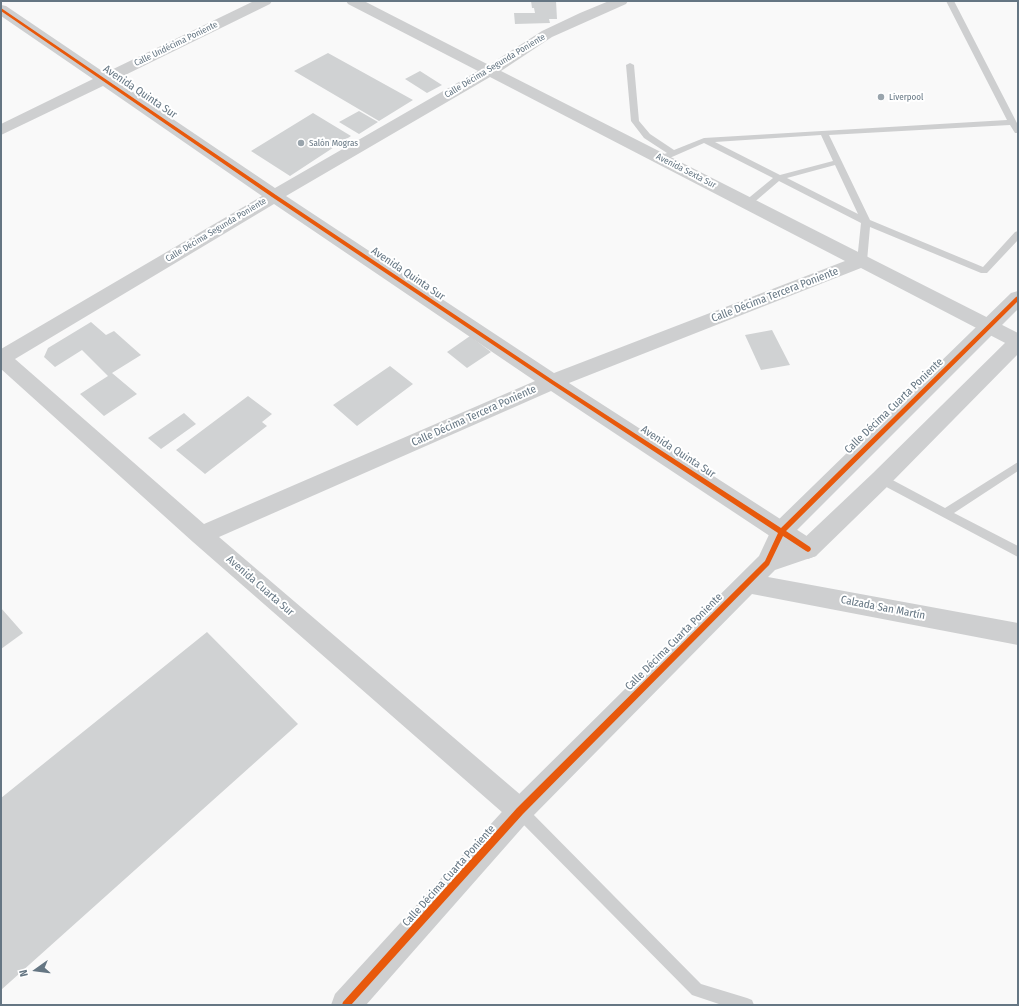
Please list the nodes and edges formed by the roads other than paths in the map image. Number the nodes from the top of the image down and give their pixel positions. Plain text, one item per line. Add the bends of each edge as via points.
1 (265, 1) edge
2 (353, 1) edge
3 (621, 1) edge
4 (950, 1) edge
5 (1, 9) edge
6 (630, 65) dead end
7 (490, 71) junction
8 (104, 80) junction
9 (1012, 122) junction
10 (1, 130) edge
11 (1018, 131) edge
12 (824, 133) junction
13 (704, 140) junction
14 (668, 156) junction
15 (838, 162) junction
16 (778, 178) junction
17 (274, 196) junction
18 (748, 203) junction
19 (866, 222) junction
20 (1018, 234) edge
21 (862, 261) junction
22 (1018, 298) edge
23 (990, 326) junction
24 (1018, 342) edge
25 (1, 358) edge
26 (552, 382) junction
27 (1018, 466) edge
28 (881, 479) junction
29 (946, 513) junction
30 (782, 531) junction
31 (201, 535) junction
32 (808, 549) junction
33 (1018, 552) edge
34 (767, 563) junction
35 (747, 583) junction
36 (1018, 634) edge
37 (520, 811) junction
38 (346, 1005) edge
39 (743, 1005) edge

1 - 8 street, Calle Undécima Poniente
2 - 7 street, Avenida Sexta Sur
3 - 7 street, Calle Décima Segunda Poniente via 548,34
4 - 9 lane
5 - 8 street, Avenida Quinta Sur
6 - 14 lane via 635,120
7 - 14 street, Avenida Sexta Sur
7 - 17 street, Calle Décima Segunda Poniente
8 - 10 street, Calle Undécima Poniente
8 - 17 street, Avenida Quinta Sur
9 - 11 lane
9 - 12 lane
12 - 13 lane
12 - 15 lane
13 - 14 lane
13 - 16 lane
14 - 18 street, Avenida Sexta Sur
15 - 16 lane
15 - 19 lane
16 - 18 lane
16 - 19 lane
17 - 25 street, Calle Décima Segunda Poniente
17 - 26 street, Avenida Quinta Sur
18 - 21 street, Avenida Sexta Sur
19 - 20 lane via 984,271
19 - 21 lane
21 - 23 street, Avenida Sexta Sur
21 - 26 street, Calle Décima Tercera Poniente
22 - 23 street, Calle Décima Cuarta Poniente
23 - 24 street, Avenida Sexta Sur
23 - 30 street, Calle Décima Cuarta Poniente
24 - 28 street, Calle Décima Cuarta Poniente
25 - 31 street, Avenida Cuarta Sur
26 - 30 street, Avenida Quinta Sur
26 - 31 street, Calle Décima Tercera Poniente
27 - 29 lane
28 - 29 lane
28 - 32 street, Calle Décima Cuarta Poniente
29 - 33 lane
30 - 32 street, Avenida Quinta Sur
30 - 34 street, Calle Décima Cuarta Poniente
31 - 37 street, Avenida Cuarta Sur
32 - 34 street, Calle Décima Cuarta Poniente
34 - 35 street, Calle Décima Cuarta Poniente
35 - 36 street, Calzada San Martín
35 - 37 street, Calle Décima Cuarta Poniente
37 - 38 street, Calle Décima Cuarta Poniente
37 - 39 lane via 696,990

